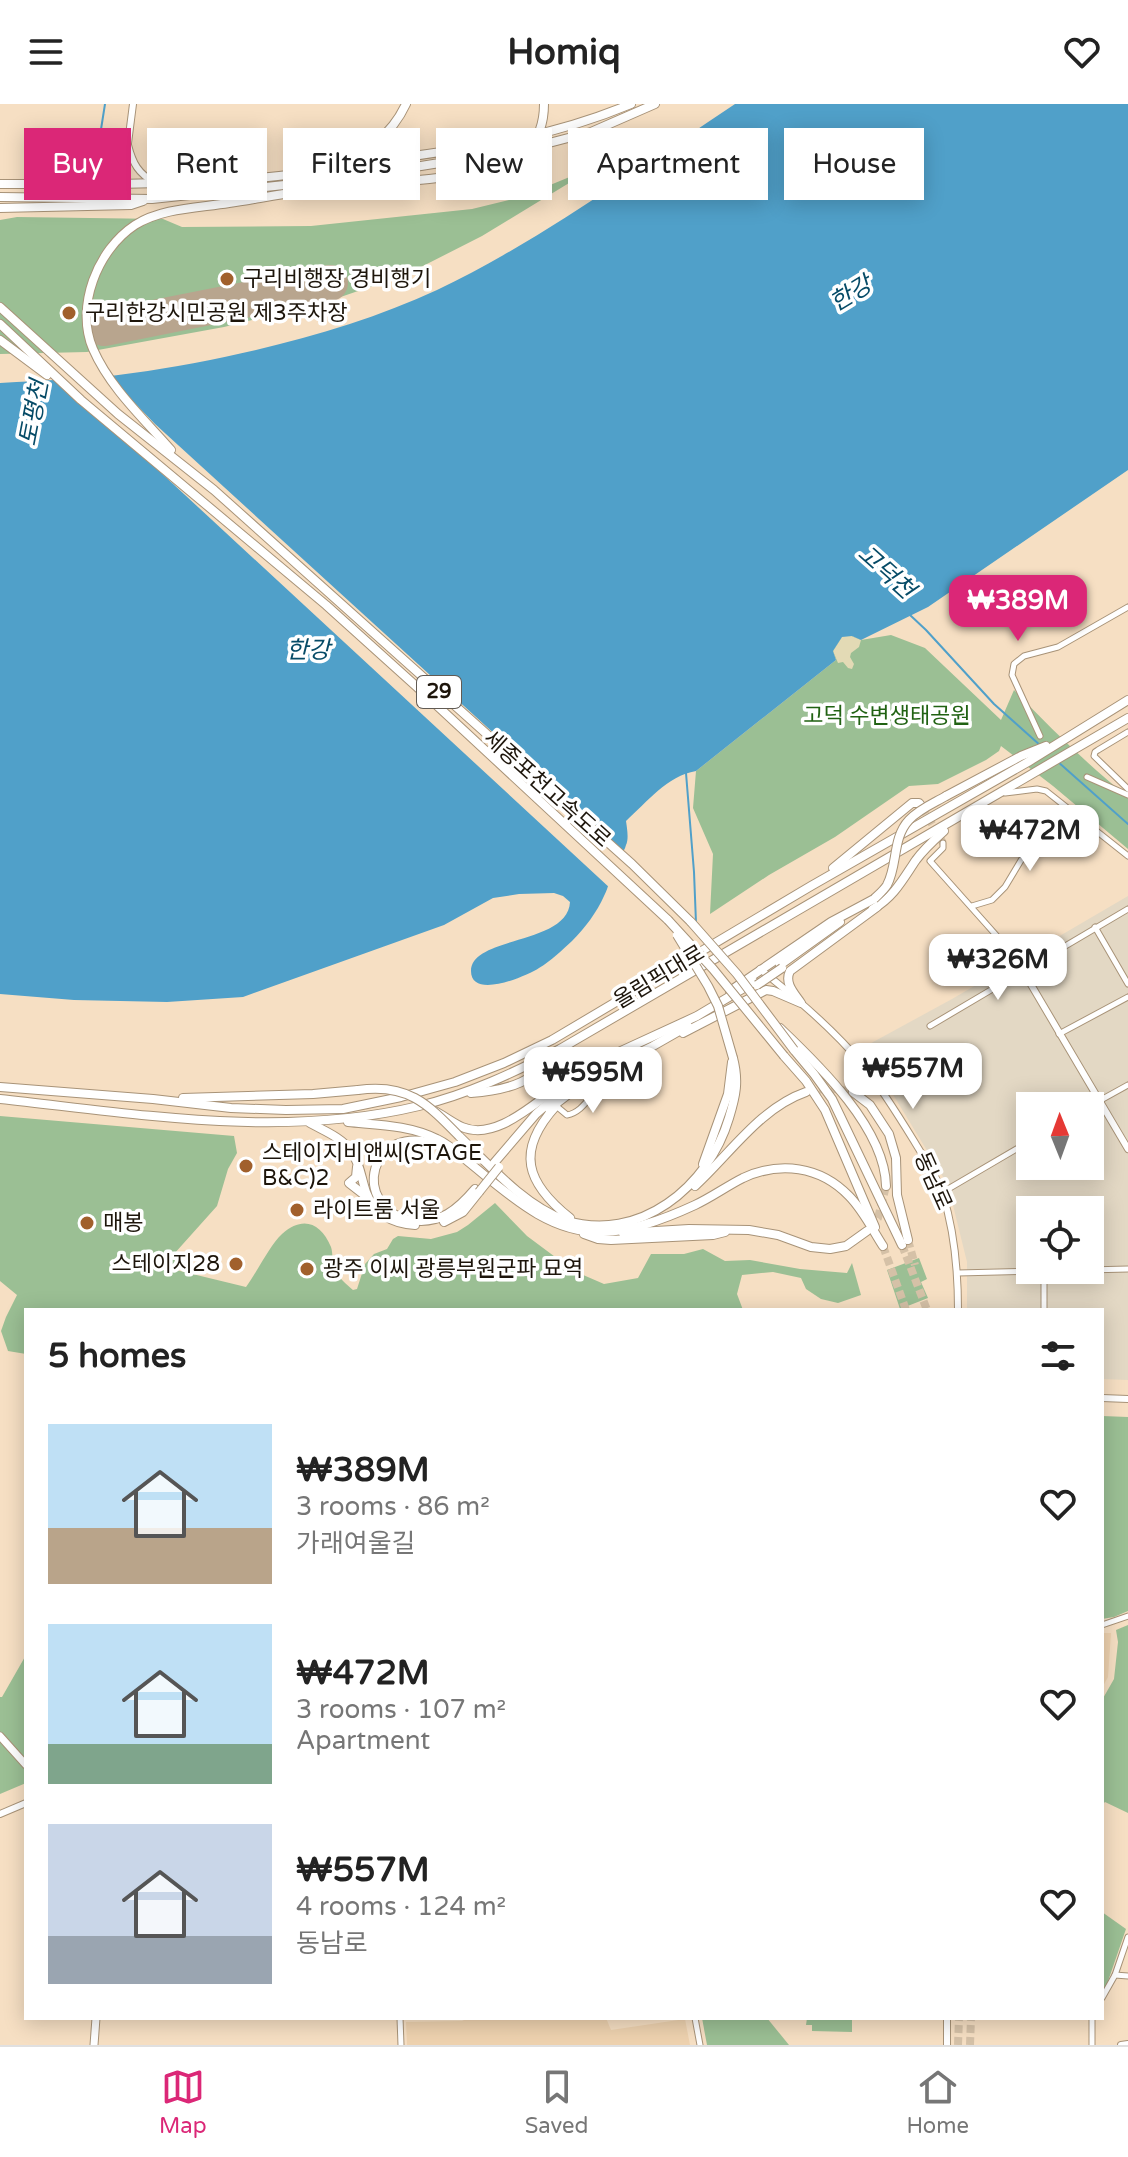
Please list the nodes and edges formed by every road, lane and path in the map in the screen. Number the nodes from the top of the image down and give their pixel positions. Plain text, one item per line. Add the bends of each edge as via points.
1 (133, 104) edge
2 (406, 104) edge
3 (544, 104) edge
4 (631, 104) edge
5 (655, 104) edge
6 (130, 128) edge
7 (391, 128) edge
8 (131, 152) edge
9 (420, 155) edge
10 (420, 166) edge
11 (147, 178) edge
12 (420, 180) edge
13 (0, 184) edge
14 (24, 184) edge
15 (283, 195) edge
16 (0, 197) edge
17 (24, 197) edge
18 (148, 200) edge
19 (0, 208) edge
20 (0, 307) edge
21 (0, 324) edge
22 (0, 340) edge
23 (185, 466) junction
24 (176, 480) junction
25 (1128, 607) edge
26 (1128, 700) edge
27 (1128, 718) edge
28 (1128, 732) edge
29 (1040, 736) dead end
30 (1025, 759) junction
31 (1087, 777) dead end
32 (1128, 792) edge
33 (1000, 793) junction
34 (922, 807) dead end
35 (1077, 816) junction
36 (956, 820) junction
37 (1051, 828) junction
38 (943, 843) tunnel mouth
39 (1033, 845) junction
40 (1128, 856) edge
41 (811, 886) junction
42 (876, 903) junction
43 (971, 906) junction
44 (1128, 909) edge
45 (668, 920) junction
46 (1095, 927) junction
47 (760, 969) junction
48 (1023, 971) junction
49 (1128, 984) edge
50 (1128, 997) edge
51 (801, 1003) junction
52 (930, 1026) dead end
53 (1059, 1034) junction
54 (650, 1042) junction
55 (568, 1045) junction
56 (797, 1048) junction
57 (642, 1051) junction
58 (585, 1071) junction
59 (530, 1078) junction
60 (1128, 1085) edge
61 (0, 1087) edge
62 (806, 1092) tunnel mouth
63 (853, 1092) tunnel mouth
64 (1094, 1092) edge
65 (463, 1094) junction
66 (567, 1095) junction
67 (1104, 1098) edge
68 (0, 1099) edge
69 (153, 1099) junction
70 (432, 1109) junction
71 (1104, 1109) edge
72 (335, 1120) junction
73 (309, 1123) junction
74 (1016, 1149) edge
75 (1128, 1149) edge
76 (458, 1153) junction
77 (356, 1158) junction
78 (497, 1165) junction
79 (886, 1186) tunnel mouth
80 (477, 1190) junction
81 (943, 1192) junction
82 (370, 1199) junction
83 (672, 1201) junction
84 (573, 1225) junction
85 (735, 1229) junction
86 (867, 1231) tunnel mouth
87 (602, 1232) junction
88 (1128, 1269) edge
89 (1104, 1270) edge
90 (1016, 1272) edge
91 (958, 1273) junction
92 (1044, 1284) edge
93 (958, 1308) edge
94 (1044, 1308) edge
95 (1104, 1398) edge
96 (1128, 1399) edge
97 (1128, 1616) edge
98 (1104, 1624) edge
99 (0, 1736) edge
100 (24, 1763) edge
101 (24, 1804) edge
102 (0, 1814) edge
103 (1128, 1937) edge
104 (1115, 1975) junction
105 (1128, 1976) edge
106 (1104, 1994) edge
107 (96, 2020) edge
108 (400, 2020) edge
109 (695, 2020) edge
110 (947, 2020) edge
111 (1092, 2020) edge
112 (1128, 2044) edge
113 (94, 2045) edge
114 (401, 2045) edge
115 (700, 2045) edge
116 (947, 2045) edge
117 (1092, 2045) edge
118 (1121, 2045) edge

1 - 6 main road
2 - 7 highway
3 - 12 highway, bridge via 539,131 513,163 483,173
4 - 9 highway via 544,134
5 - 10 highway via 591,132
8 - 11 main road via 135,167
13 - 14 highway
15 - 23 highway via 161,213 117,241 95,275 88,327 98,360
16 - 17 highway
18 - 19 highway via 131,205
20 - 23 highway, 세종포천고속도로 / 29 via 118,414
21 - 24 highway, 세종포천고속도로 / 29
22 - 24 highway
23 - 56 highway, 세종포천고속도로 / 29, bridge via 643,875 717,951
24 - 45 highway, 세종포천고속도로 / 29 via 326,605
25 - 29 street via 1058,647 1014,664 1012,675
26 - 30 highway, 올림픽대로
27 - 33 highway, 올림픽대로
28 - 32 street via 1094,756
30 - 41 highway, 올림픽대로
30 - 42 highway, bridge via 946,796 909,820
31 - 32 street
33 - 35 street via 1042,789
33 - 36 highway, 올림픽대로
34 - 41 highway via 909,804
35 - 37 street
35 - 40 street
36 - 42 highway via 925,848 898,888
36 - 55 highway, 올림픽대로
37 - 39 street
37 - 39 street via 1035,833
38 - 43 street via 930,861
39 - 43 street via 998,896
41 - 69 highway, 올림픽대로 via 552,1040 455,1082 343,1109 231,1108
42 - 47 highway via 831,922
42 - 51 highway via 787,975
42 - 54 highway, bridge via 756,984
43 - 48 street
44 - 46 street
45 - 83 highway, bridge via 718,1006 738,1075 718,1147
45 - 87 highway, 세종포천고속도로 / 29, bridge via 806,1081 825,1110 883,1246 837,1186 816,1173 785,1168 756,1173 674,1215
46 - 48 street
46 - 49 street
47 - 51 main road, 동남로
47 - 54 highway
48 - 52 street
48 - 53 main road
50 - 53 street
51 - 54 highway via 762,991 685,1032
51 - 81 main road, 동남로 via 869,1073
53 - 64 main road
54 - 57 highway
54 - 58 highway
55 - 59 highway
55 - 65 highway, 올림픽대로
56 - 63 highway, 세종포천고속도로 / 29 via 832,1099 905,1242 889,1134 870,1105
56 - 79 highway via 861,1120 884,1161
57 - 59 street via 641,1065 606,1082 573,1114 561,1110
57 - 66 highway
58 - 70 highway, bridge via 505,1123 485,1129 465,1128
58 - 78 highway via 536,1114
59 - 65 highway via 495,1091
60 - 67 street
61 - 69 highway, 올림픽대로
62 - 83 highway via 768,1113 694,1187
65 - 72 highway, 올림픽대로
66 - 78 highway
66 - 84 highway via 541,1124 530,1155 541,1189
68 - 73 highway, 올림픽대로 via 205,1121
69 - 70 highway, bridge via 374,1087 402,1092
70 - 84 highway, bridge via 516,1190
71 - 75 main road
72 - 73 highway, 올림픽대로
72 - 76 highway via 417,1131
73 - 77 highway via 340,1139
74 - 81 street
76 - 80 highway via 414,1139 394,1144 378,1162 378,1199 392,1214 424,1221 445,1216
76 - 84 highway via 519,1203 550,1220
77 - 82 highway
77 - 82 highway via 356,1177 349,1183
78 - 80 highway, bridge
80 - 82 highway via 458,1216 425,1226 397,1224
81 - 91 main road, 동남로
83 - 84 highway via 635,1220
84 - 85 highway via 590,1237 611,1240 713,1235
84 - 87 highway
85 - 86 highway via 830,1249 846,1246
85 - 87 highway
88 - 89 street
90 - 91 street
91 - 93 main road, 동남로
92 - 94 street
95 - 96 main road
97 - 98 street
99 - 100 main road
101 - 102 main road
103 - 104 street
104 - 105 street
104 - 106 street
107 - 113 main road
108 - 114 street
109 - 115 street
110 - 116 main road
111 - 117 street
112 - 118 main road

